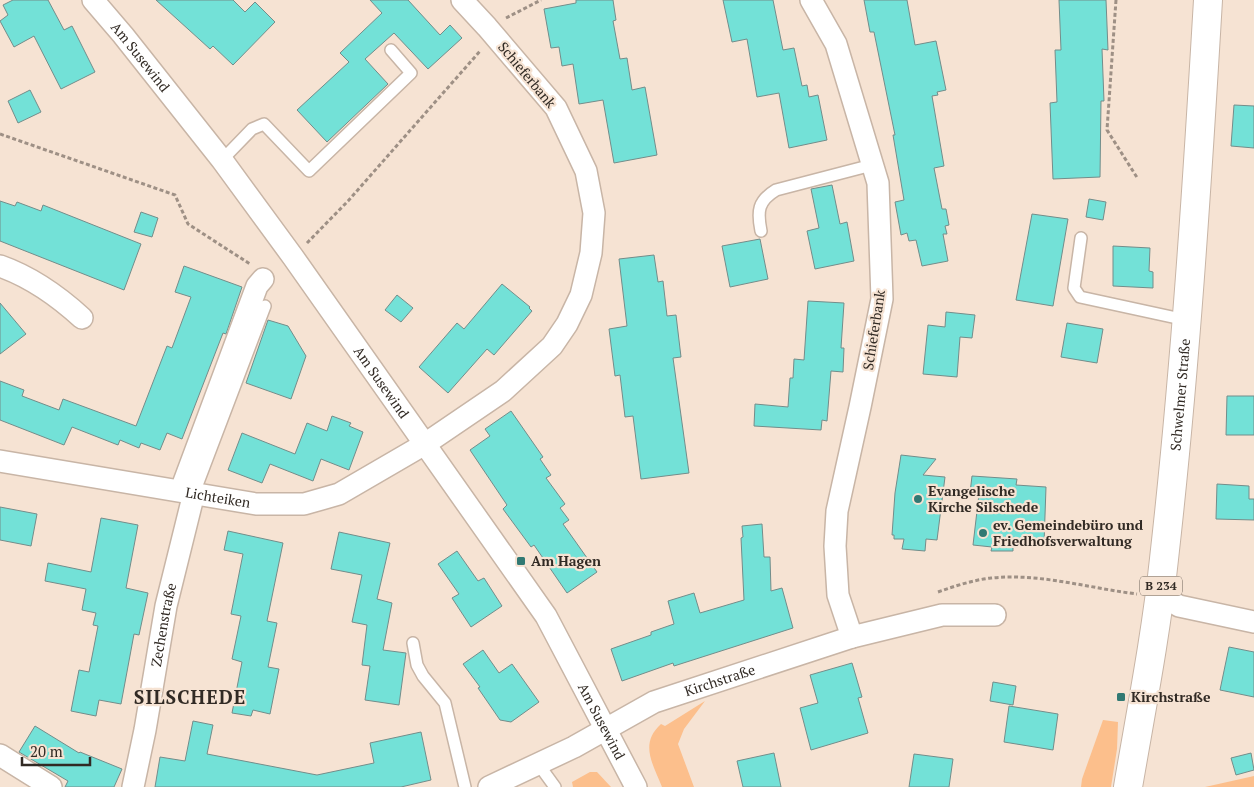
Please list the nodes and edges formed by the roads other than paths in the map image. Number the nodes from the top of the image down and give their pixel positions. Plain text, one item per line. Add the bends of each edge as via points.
1 (93, 0) edge
2 (462, 0) edge
3 (812, 0) edge
4 (1208, 0) edge
5 (390, 50) dead end
6 (222, 160) junction
7 (872, 165) junction
8 (761, 231) dead end
9 (1081, 238) dead end
10 (0, 266) edge
11 (263, 279) road end
12 (265, 306) dead end
13 (82, 318) dead end
14 (1186, 320) junction
15 (426, 444) junction
16 (0, 461) edge
17 (188, 492) junction
18 (1160, 595) junction
19 (995, 615) dead end
20 (1254, 622) edge
21 (852, 637) junction
22 (413, 643) dead end
23 (606, 729) junction
24 (0, 755) edge
25 (539, 765) junction
26 (51, 787) edge
27 (133, 787) edge
28 (465, 787) edge
29 (489, 787) edge
30 (556, 787) edge
31 (636, 787) edge
32 (1128, 787) edge

1 - 6 street, Am Susewind
2 - 15 street, Schieferbank via 556,108 586,171 594,213 581,295 552,346 503,390
3 - 7 street, Schieferbank via 836,44
4 - 14 main road, Schwelmer Straße / B 234
5 - 6 lane via 411,73 310,171 264,124 252,129
6 - 15 street, Am Susewind
7 - 8 lane via 776,190 766,196 760,206
7 - 21 street, Schieferbank via 878,183 882,300 837,511 834,546 838,594
9 - 14 lane via 1074,288 1080,298
10 - 13 street via 58,296
11 - 17 street, Zechenstraße via 257,286
12 - 17 lane
14 - 18 main road, Schwelmer Straße / B 234
15 - 17 street, Lichteiken via 339,494 304,504 256,504
15 - 23 street, Am Susewind via 546,616
16 - 17 street, Lichteiken
17 - 27 street, Zechenstraße
18 - 20 street via 1179,606
18 - 32 main road, Schwelmer Straße / B 234
19 - 21 street, Kirchstraße via 942,615
21 - 23 street, Kirchstraße via 654,702
22 - 28 lane via 423,676 446,703
23 - 25 street, Kirchstraße
23 - 31 street, Am Susewind
24 - 26 street
25 - 29 street, Kirchstraße
25 - 30 lane

